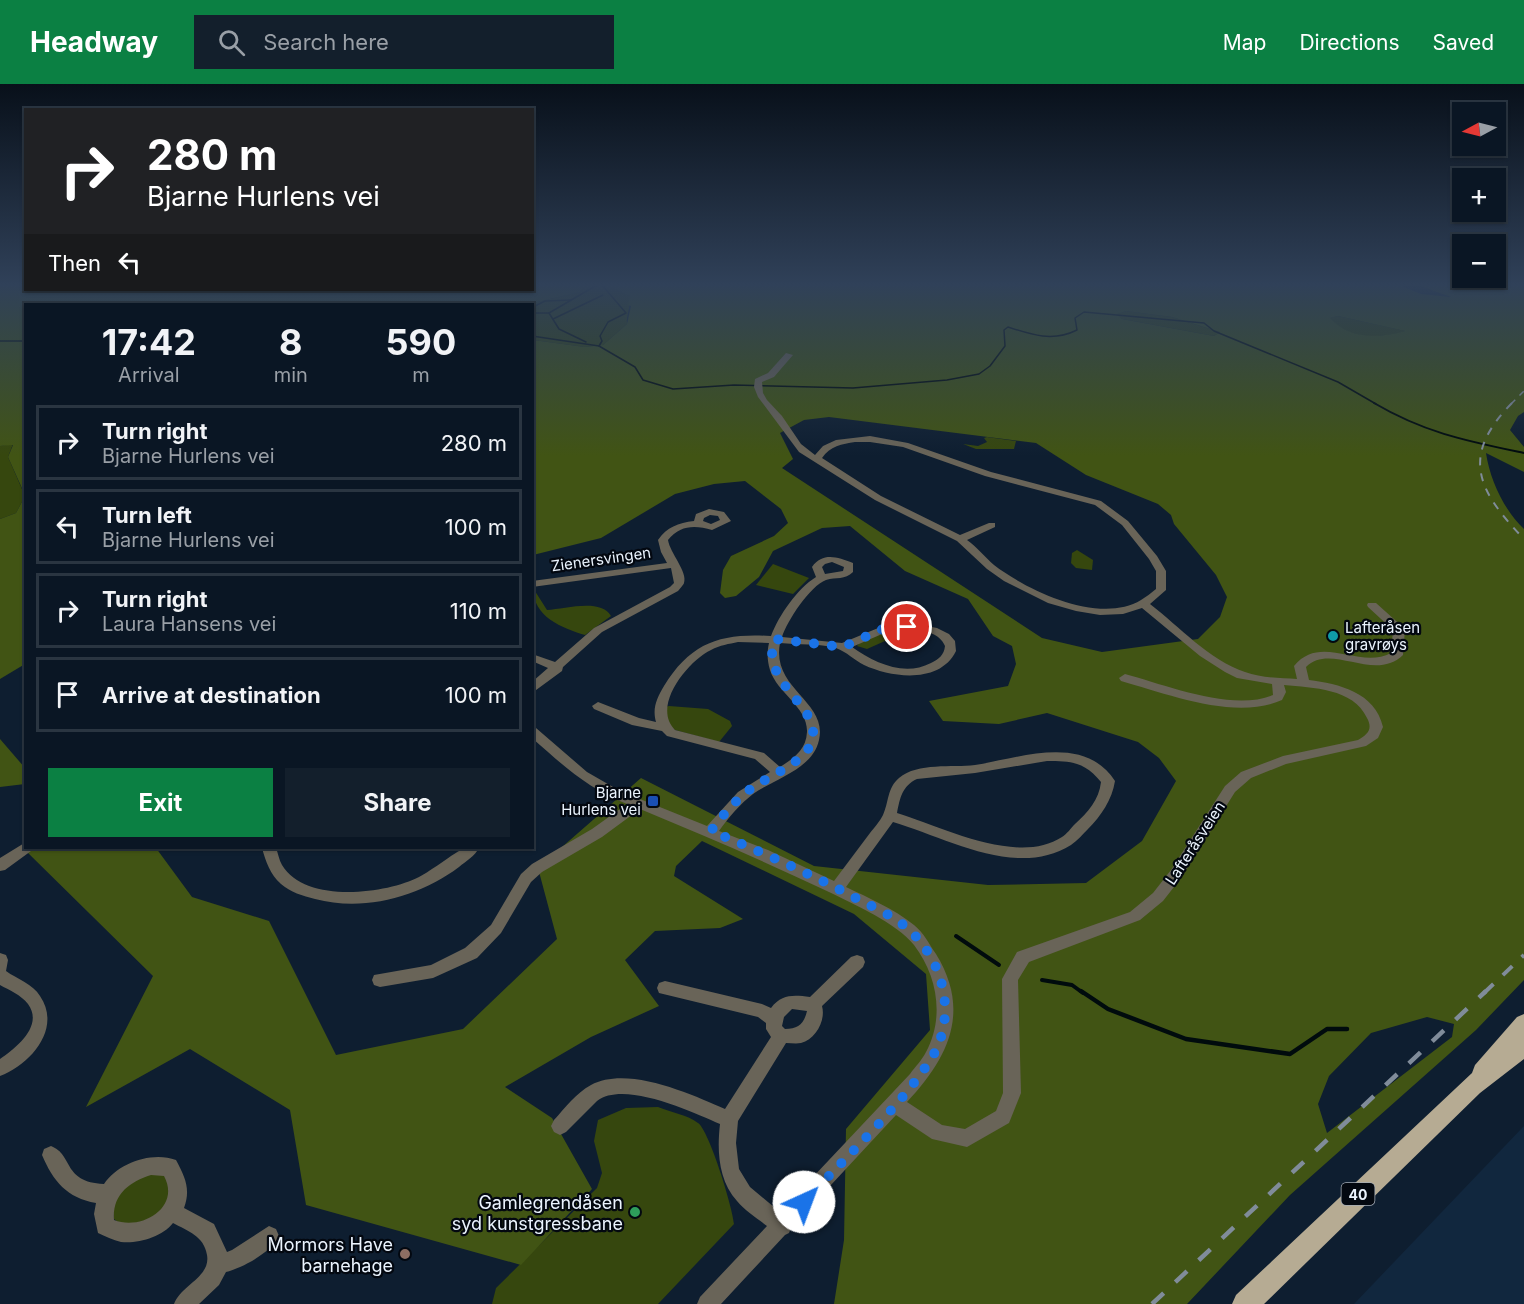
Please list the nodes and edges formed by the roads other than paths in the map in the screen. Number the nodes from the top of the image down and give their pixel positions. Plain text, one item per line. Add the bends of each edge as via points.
1 (789, 354) dead end
2 (817, 459) junction
3 (698, 523) dead end
4 (992, 525) dead end
5 (960, 539) junction
6 (674, 565) junction
7 (822, 578) dead end
8 (534, 584) edge
9 (1145, 605) junction
10 (1372, 605) dead end
11 (775, 639) junction
12 (843, 647) junction
13 (534, 658) edge
14 (558, 668) junction
15 (1125, 678) dead end
16 (1277, 681) junction
17 (1302, 682) junction
18 (534, 687) edge
19 (598, 706) dead end
20 (664, 727) junction
21 (534, 733) edge
22 (778, 772) junction
23 (636, 805) junction
24 (890, 816) junction
25 (711, 831) junction
26 (24, 848) edge
27 (269, 849) edge
28 (471, 849) edge
29 (0, 866) edge
30 (837, 888) junction
31 (0, 960) edge
32 (857, 962) dead end
33 (0, 967) edge
34 (0, 976) edge
35 (380, 980) dead end
36 (665, 988) dead end
37 (813, 1004) junction
38 (1524, 1023) edge
39 (778, 1027) junction
40 (1524, 1046) edge
41 (0, 1068) edge
42 (1472, 1086) junction
43 (895, 1104) junction
44 (729, 1119) junction
45 (560, 1126) dead end
46 (51, 1155) dead end
47 (108, 1194) junction
48 (174, 1213) junction
49 (782, 1226) junction
50 (269, 1236) dead end
51 (219, 1264) junction
52 (184, 1304) edge
53 (707, 1304) edge
54 (1245, 1304) edge

1 - 2 street via 771,375 758,381 760,394 793,443
2 - 5 street via 870,494
2 - 9 street via 832,446 848,440 886,441 988,474 1098,503 1125,523 1161,571 1161,590
3 - 6 street via 677,527 666,534 665,551
4 - 5 street
5 - 9 street via 990,566 1040,597 1092,610
6 - 8 street, Zienersvingen
6 - 14 street via 679,570 674,589 598,630
7 - 11 street via 801,596
9 - 16 street, Lafteråsveien via 1230,669 1257,679
10 - 17 street via 1399,629 1397,655 1375,663 1311,657 1300,666
11 - 12 street
11 - 20 street via 734,638 702,650 669,686 660,716
11 - 22 street via 771,647 776,672 809,716 814,729 809,749
12 - 12 street via 879,667 914,672 947,660 952,650 942,634 907,627 876,631
13 - 14 street
14 - 18 street
15 - 16 street via 1190,695 1252,705 1278,697
16 - 17 street, Lafteråsveien
17 - 43 street, Lafteråsveien via 1327,685 1362,703 1376,720 1373,736 1264,766 1246,775 1230,789 1158,897 1135,916 1023,957 1010,979 1012,1094 1003,1117 967,1138 938,1133
19 - 20 street via 636,722
20 - 22 street via 683,738 759,756
21 - 23 street via 582,775
22 - 25 street via 748,791
23 - 25 street
23 - 35 street via 537,868 526,878 496,929 471,953 433,971
24 - 24 street via 899,786 906,779 925,774 1056,757 1092,765 1108,781 1105,798 1084,825 1068,840 1039,852 982,847
24 - 30 street
25 - 30 street
26 - 29 street
27 - 28 street via 270,860 299,889 324,896 366,898 406,889 436,875
30 - 43 street via 908,929 929,955 944,988 941,1037 932,1058
31 - 33 street
32 - 37 street
34 - 41 street via 36,1002 40,1023 24,1052
36 - 39 street via 762,1011
37 - 39 street via 790,1002 778,1009
37 - 39 street via 812,1025 799,1036
38 - 42 main road, 40
39 - 44 street
40 - 42 main road, 40
42 - 54 main road, 40
43 - 49 street
44 - 45 street via 651,1090 613,1088 598,1089
44 - 49 street via 730,1171 743,1194
46 - 47 street via 71,1186 93,1194
47 - 48 street via 102,1209 105,1226 116,1234 135,1233
47 - 48 street via 120,1179 136,1170 169,1167 177,1176 180,1192
48 - 51 street via 207,1231
49 - 53 street
50 - 51 street via 237,1259
51 - 52 street via 212,1278

